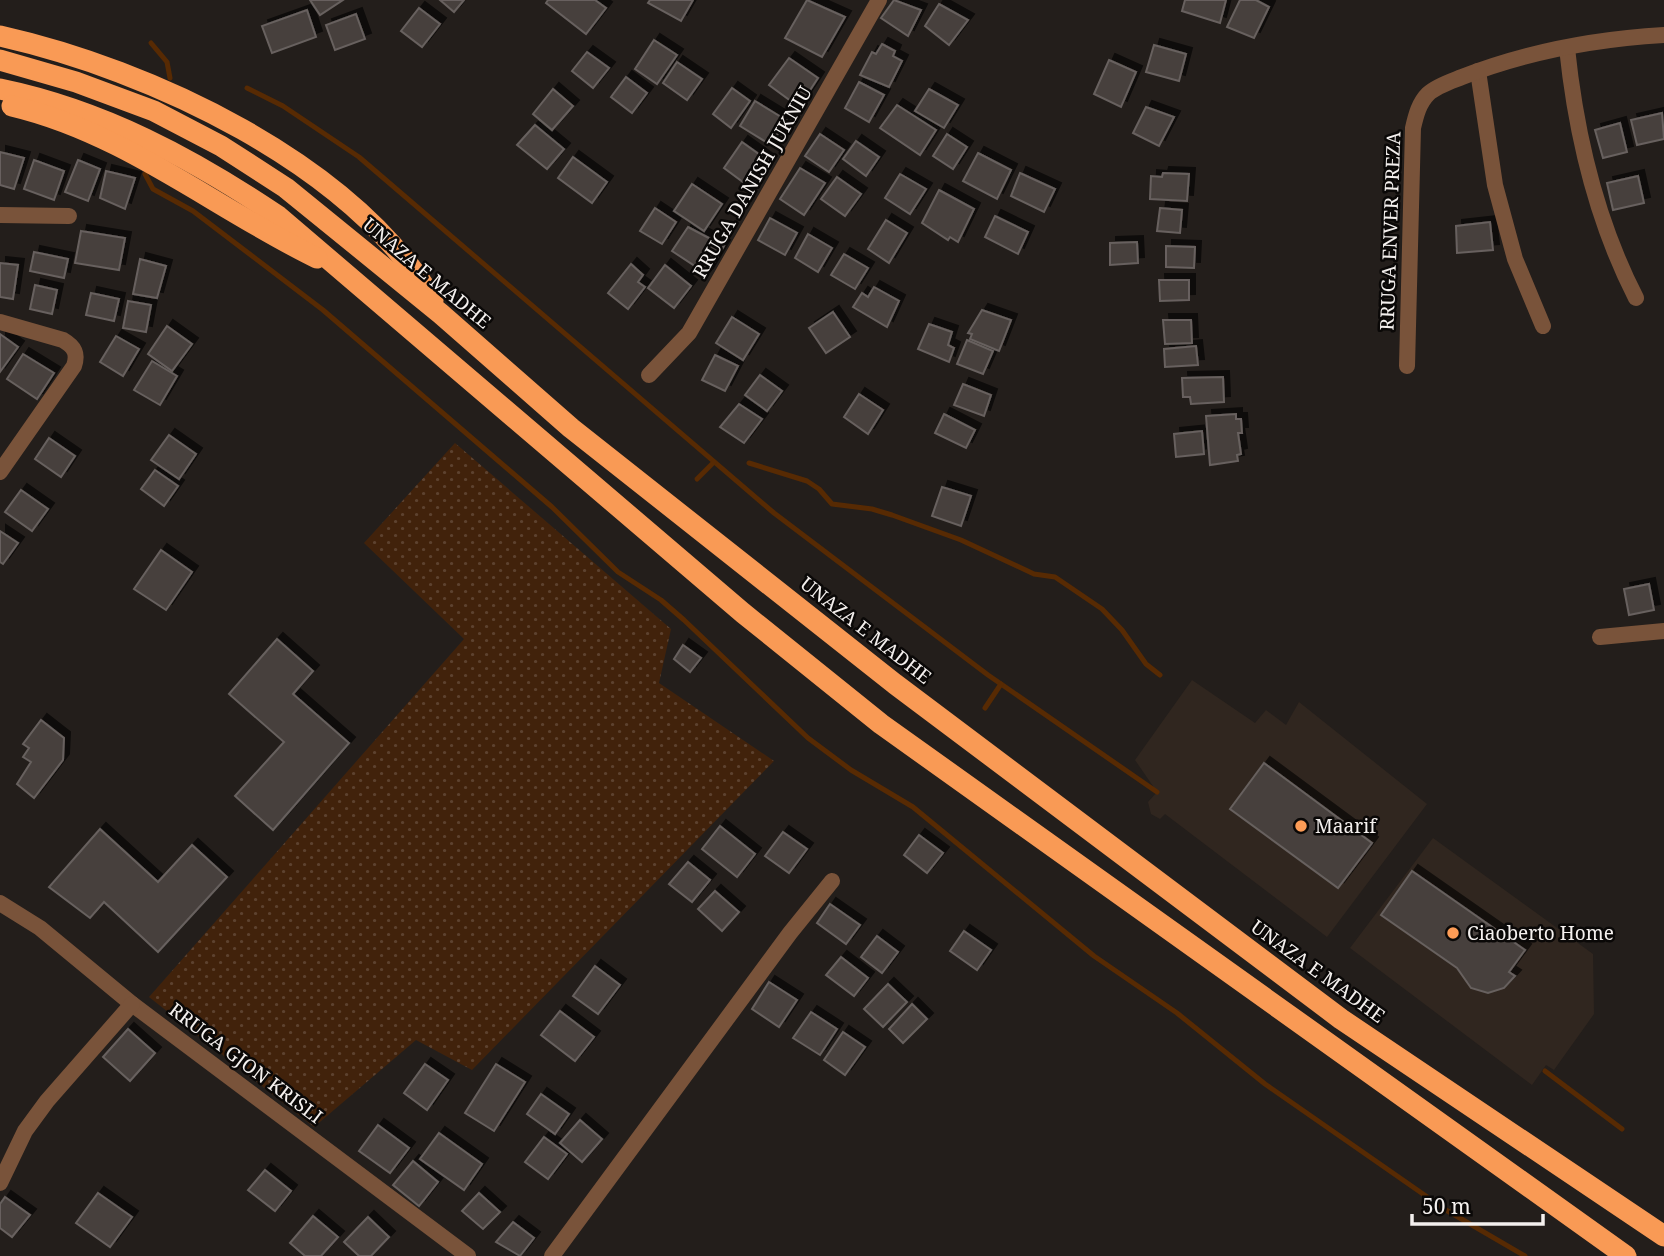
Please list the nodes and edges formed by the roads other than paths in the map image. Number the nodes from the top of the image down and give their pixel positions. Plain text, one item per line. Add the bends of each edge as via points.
1 (879, 0) edge
2 (1664, 35) edge
3 (0, 36) edge
4 (1567, 48) junction
5 (0, 60) edge
6 (1478, 71) junction
7 (0, 89) edge
8 (0, 103) edge
9 (0, 215) edge
10 (68, 216) dead end
11 (344, 271) junction
12 (1636, 298) dead end
13 (441, 314) junction
14 (0, 322) edge
15 (1543, 327) dead end
16 (1407, 366) dead end
17 (649, 375) dead end
18 (0, 472) edge
19 (1664, 631) edge
20 (1600, 637) dead end
21 (832, 881) dead end
22 (0, 903) edge
23 (132, 1004) junction
24 (0, 1183) edge
25 (1664, 1236) edge
26 (468, 1256) edge
27 (552, 1256) edge
28 (1626, 1256) edge

1 - 17 street, RRUGA DANISH JUKNIU via 689,333
2 - 4 street, RRUGA ENVER PREZA
3 - 13 highway via 78,57 239,128 328,187 382,232 412,265
4 - 6 street, RRUGA ENVER PREZA
4 - 12 street via 1577,130 1617,262
5 - 13 highway, UNAZA E MADHE via 120,97 221,146 320,212
6 - 15 street via 1495,185 1516,259
6 - 16 street, RRUGA ENVER PREZA via 1429,92 1415,119
7 - 11 highway via 72,108 174,151 278,216
8 - 11 highway via 110,141
9 - 10 street
11 - 28 highway via 743,613 871,716
13 - 25 highway, UNAZA E MADHE via 572,428 895,684 1341,1019
14 - 18 street via 63,340 77,356
19 - 20 street
21 - 27 street
22 - 23 street, RRUGA GJON KRISLI via 40,928
23 - 24 street via 47,1101 25,1131
23 - 26 street, RRUGA GJON KRISLI

